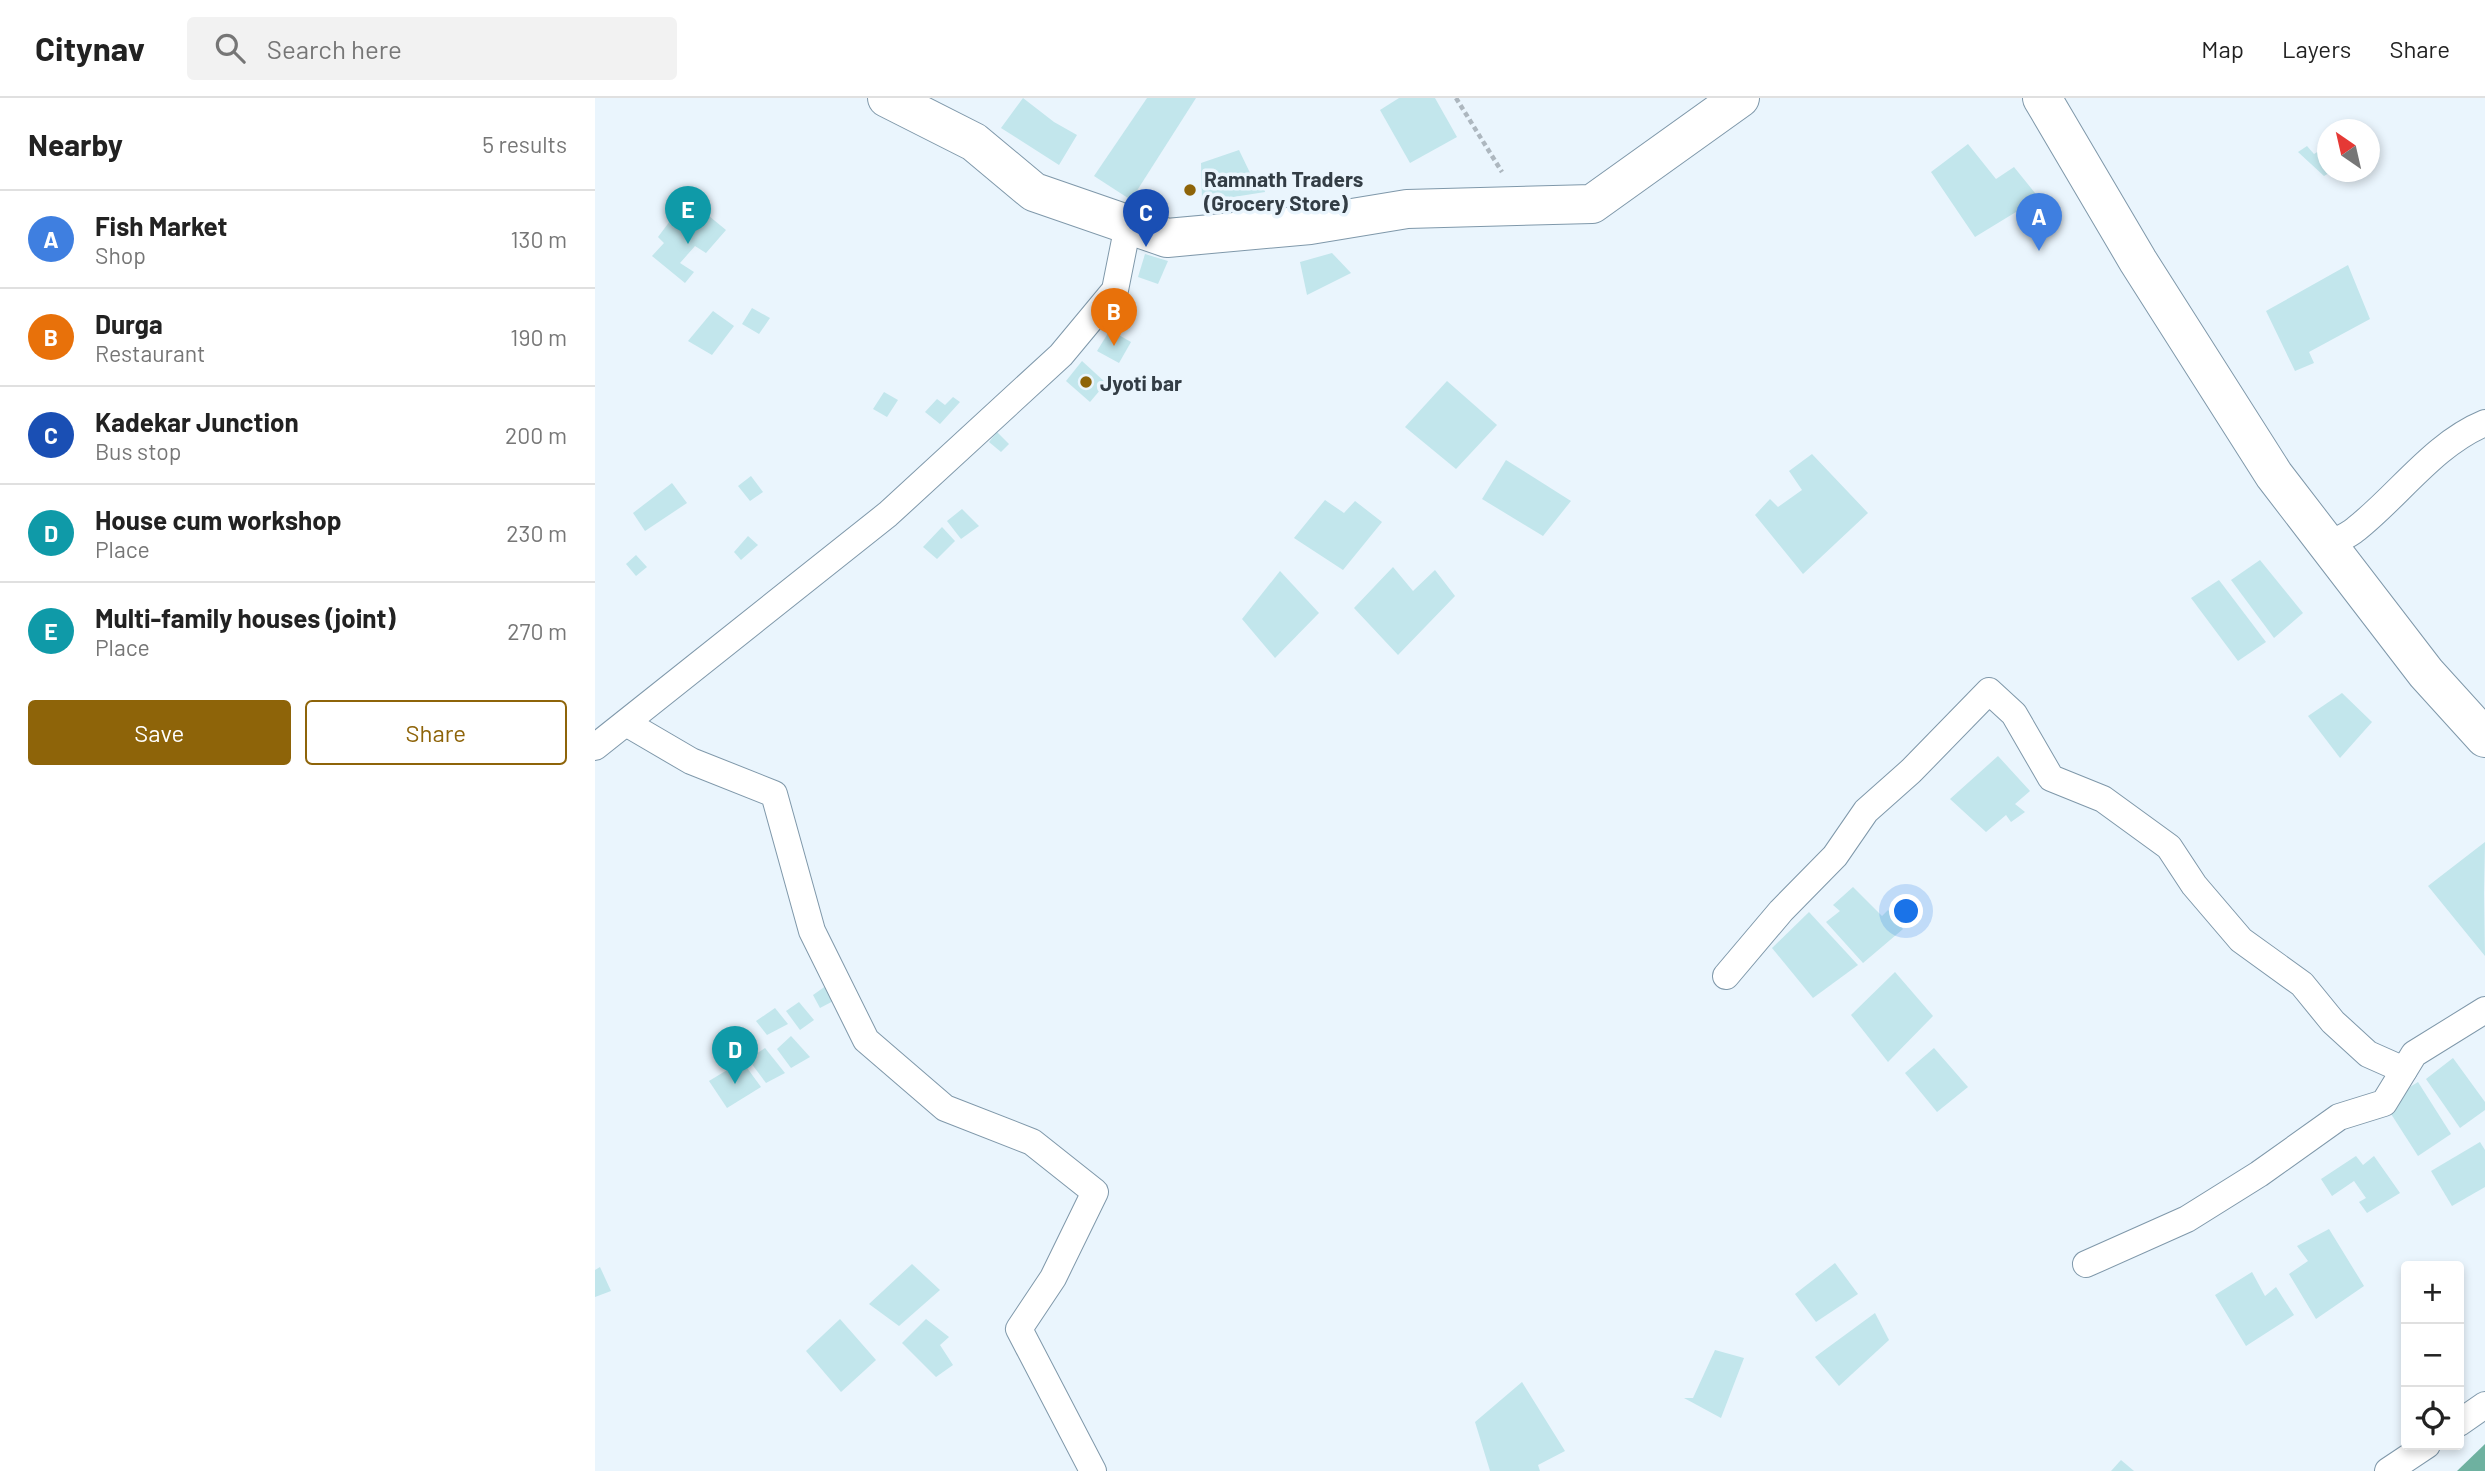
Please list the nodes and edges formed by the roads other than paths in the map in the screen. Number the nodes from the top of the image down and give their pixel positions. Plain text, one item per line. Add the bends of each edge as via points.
1 (887, 98) edge
2 (1740, 98) edge
3 (2042, 98) edge
4 (1128, 225) junction
5 (2485, 423) edge
6 (2328, 545) junction
7 (626, 723) junction
8 (2485, 738) edge
9 (595, 747) edge
10 (1726, 976) dead end
11 (2485, 1010) edge
12 (2405, 1070) junction
13 (2086, 1264) dead end
14 (2485, 1405) edge
15 (2464, 1420) edge
16 (2420, 1450) edge
17 (1093, 1471) edge
18 (2388, 1471) edge

1 - 4 main road via 974,142 1034,192
2 - 4 main road via 1592,204 1407,209 1310,225 1167,238
3 - 6 main road via 2138,261 2267,464
4 - 7 street via 1115,290 1061,355 888,514
5 - 6 street via 2467,430 2355,530
6 - 8 main road via 2426,673
7 - 9 street
7 - 17 street via 691,761 774,794 813,931 866,1040 944,1108 1032,1142 1095,1192 1053,1278 1019,1329
10 - 12 street via 1835,856 1866,811 1989,691 2014,714 2051,778 2103,799 2169,847 2241,940 2302,984 2333,1022 2368,1054
11 - 12 street via 2414,1054
12 - 13 street via 2384,1103 2339,1117 2187,1219
14 - 15 street
16 - 18 street

